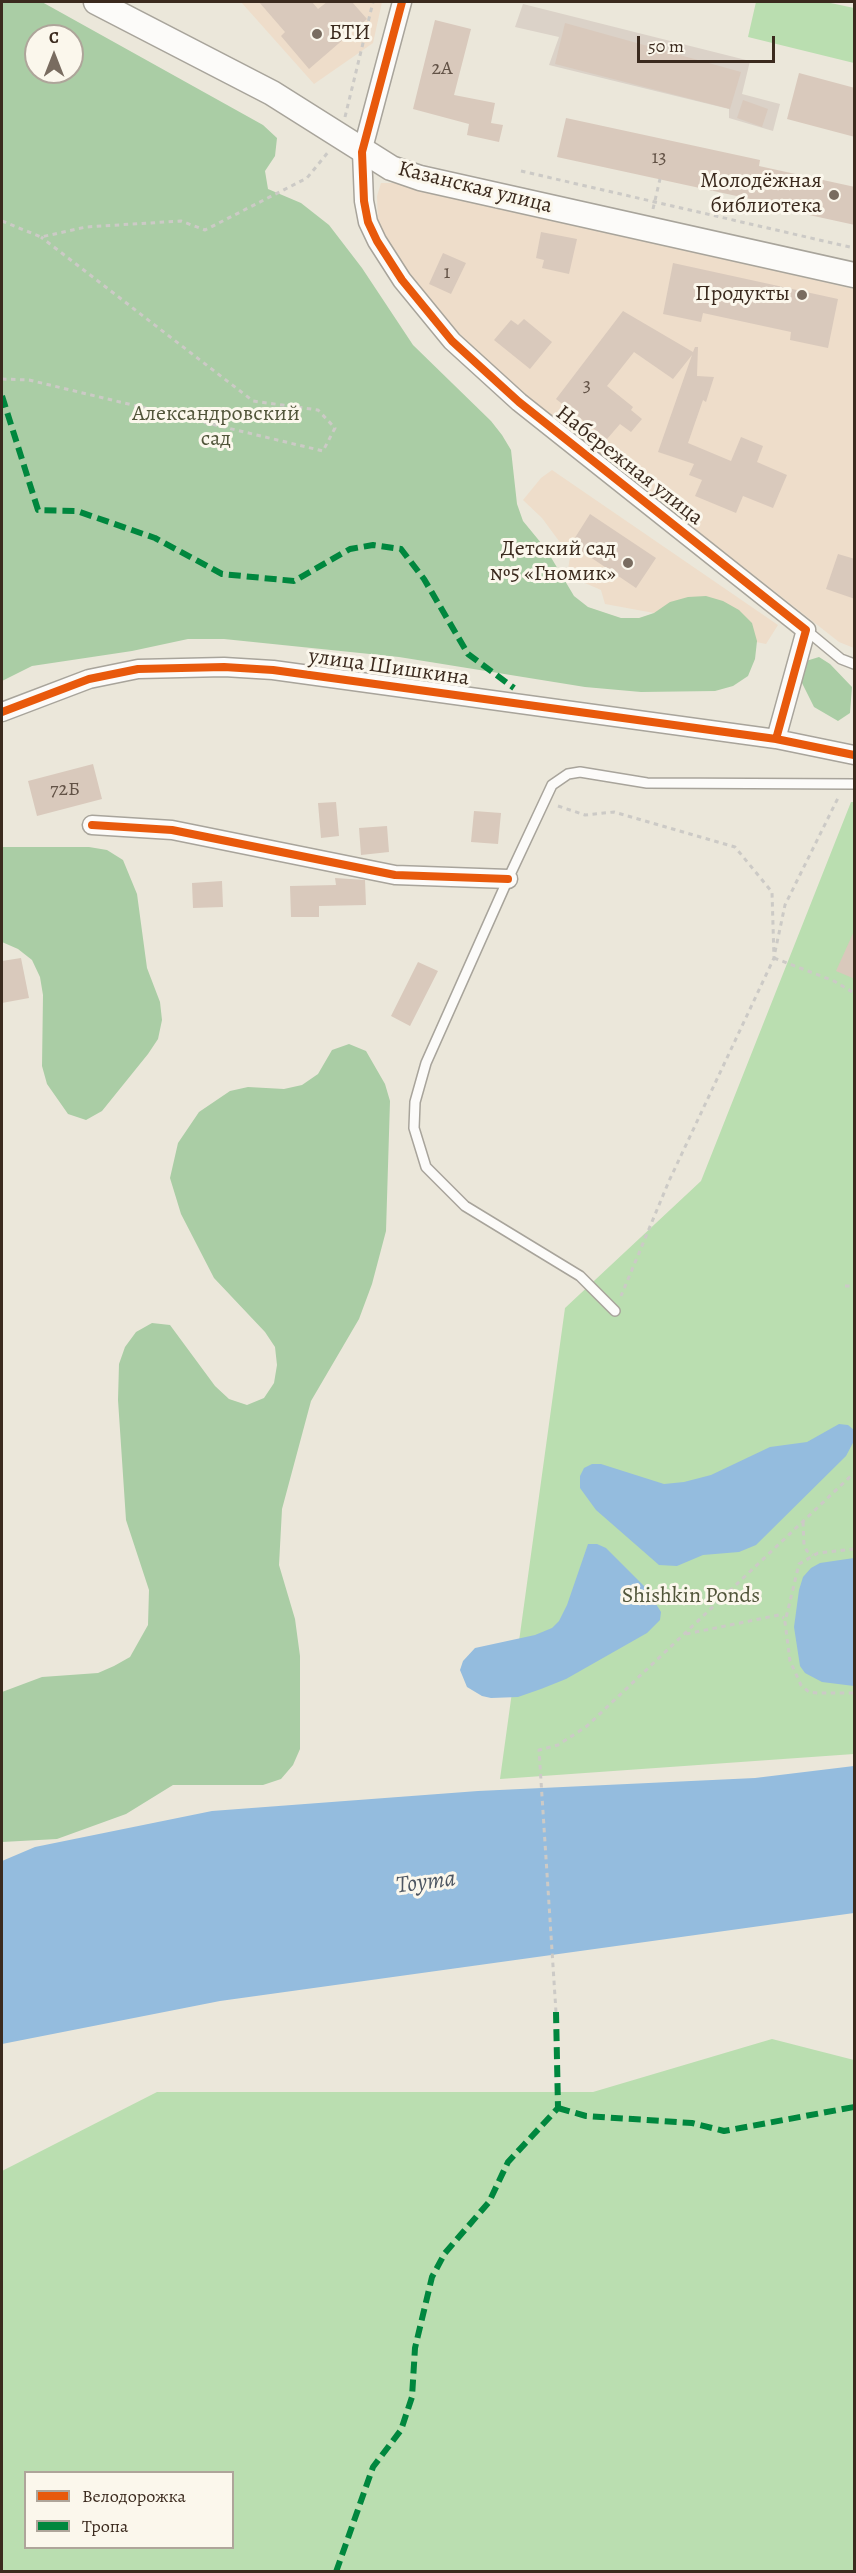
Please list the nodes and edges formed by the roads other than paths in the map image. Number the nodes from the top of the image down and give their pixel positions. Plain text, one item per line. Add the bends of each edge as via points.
1 (96, 2) edge
2 (402, 2) edge
3 (362, 152) junction
4 (855, 275) edge
5 (806, 630) junction
6 (855, 664) edge
7 (2, 712) edge
8 (776, 739) junction
9 (855, 755) edge
10 (850, 784) edge
11 (92, 825) dead end
12 (508, 879) junction
13 (615, 1311) road end

1 - 3 street, Казанская улица via 272,93
2 - 3 street, Набережная улица
3 - 4 street, Казанская улица via 420,178
3 - 5 street, Набережная улица via 364,201 377,241 402,280 452,341 519,402
5 - 6 lane via 841,659
5 - 8 street
7 - 8 street, улица Шишкина via 78,683 138,669 224,667 273,670
8 - 9 street
10 - 12 lane via 647,783 580,772 568,774 555,781
11 - 12 street via 172,830 395,875
12 - 13 lane via 426,1063 415,1102 414,1128 426,1167 465,1206 580,1276

